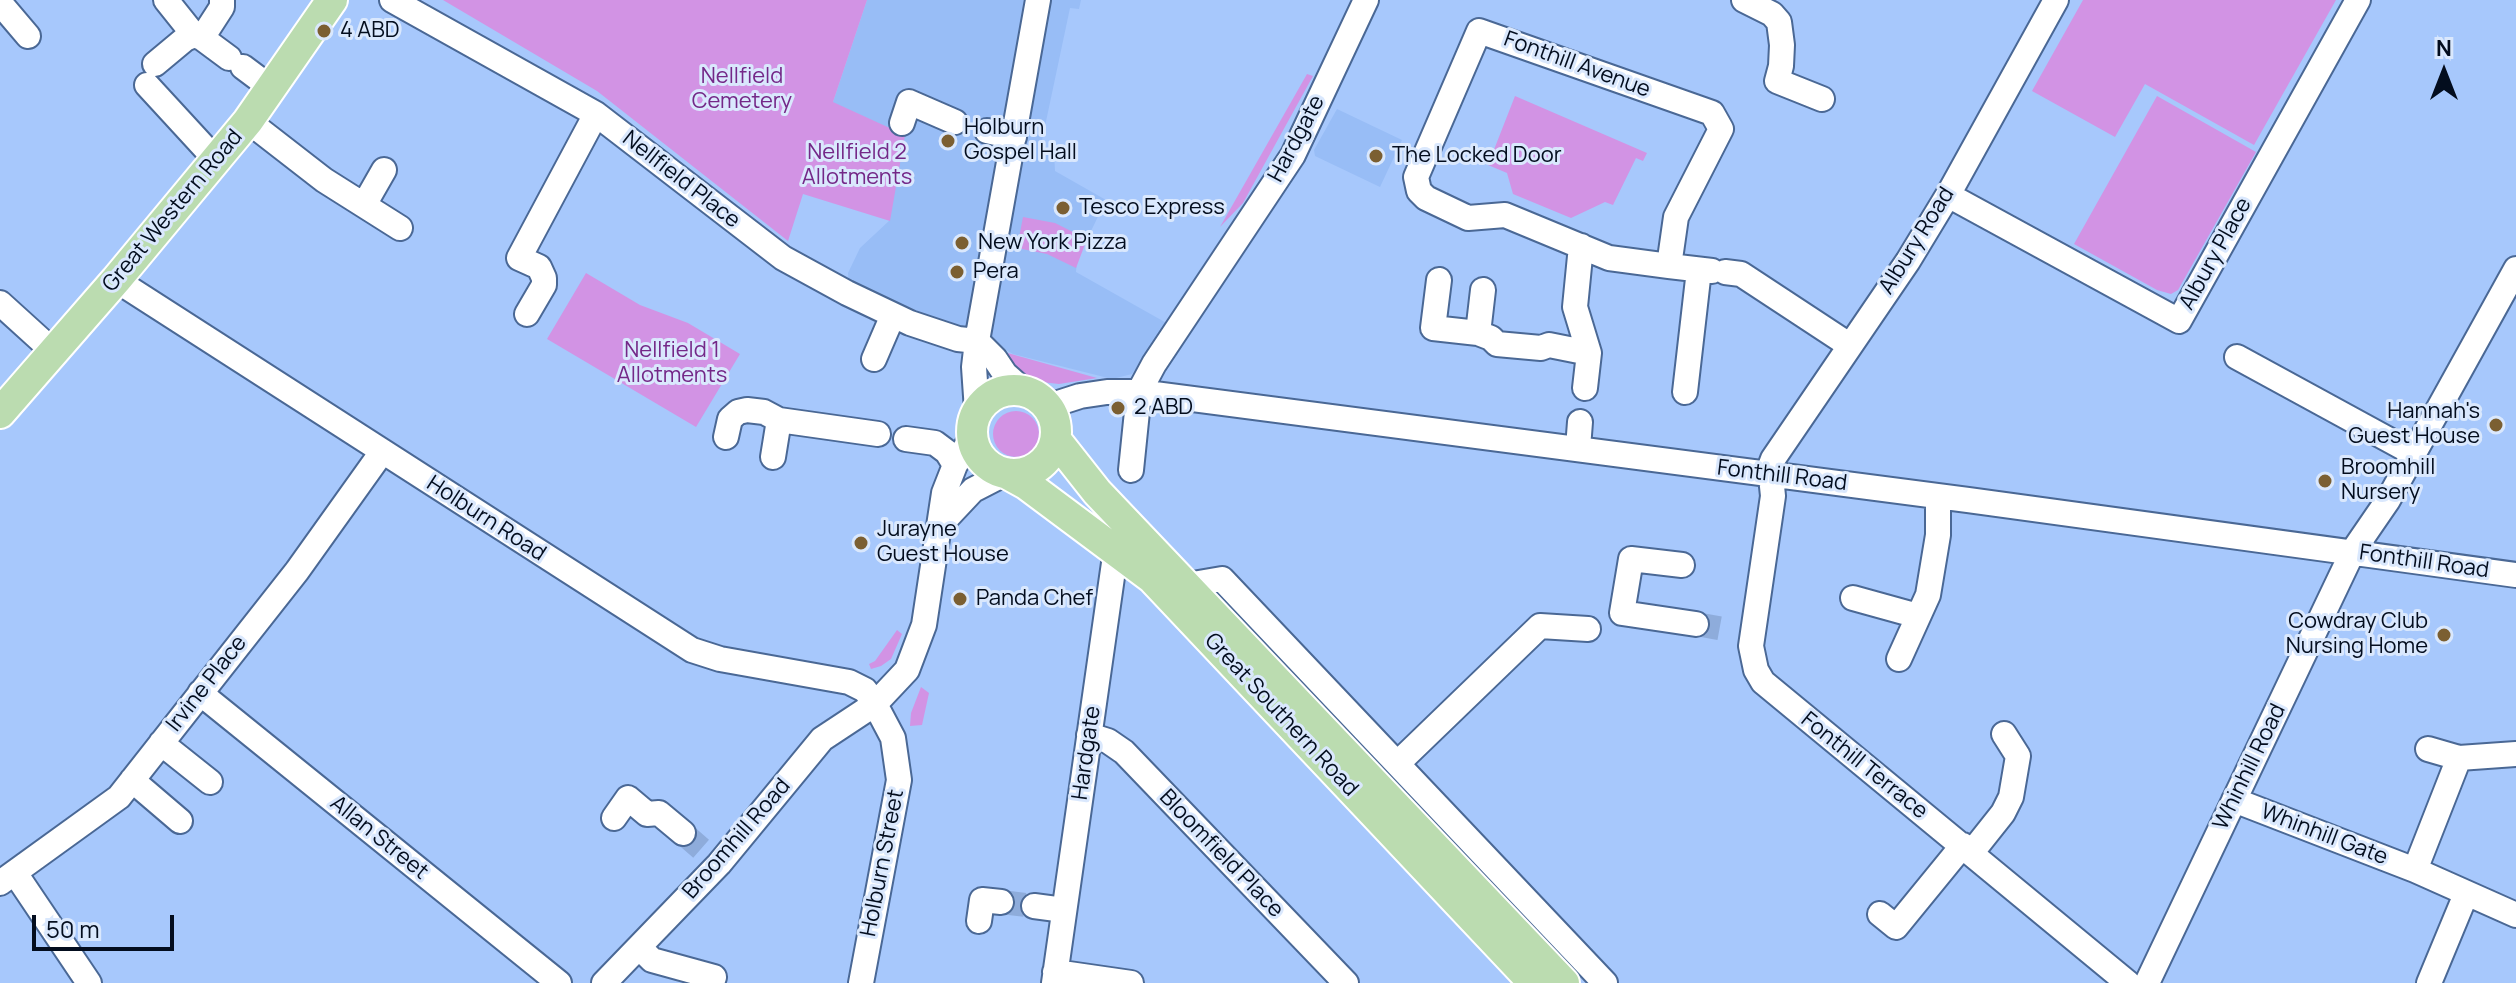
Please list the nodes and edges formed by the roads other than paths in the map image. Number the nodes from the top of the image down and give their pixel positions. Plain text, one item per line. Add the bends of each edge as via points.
1 (166, 0) edge
2 (222, 0) edge
3 (332, 0) edge
4 (392, 0) edge
5 (1038, 0) edge
6 (1366, 0) edge
7 (1744, 0) edge
8 (2056, 0) edge
9 (2358, 0) edge
10 (0, 3) edge
11 (28, 36) dead end
12 (198, 36) junction
13 (271, 88) junction
14 (1822, 99) dead end
15 (596, 114) junction
16 (248, 121) junction
17 (955, 122) dead end
18 (902, 123) dead end
19 (987, 131) dead end
20 (1014, 137) junction
21 (216, 160) junction
22 (384, 170) dead end
23 (1948, 195) junction
24 (364, 205) junction
25 (400, 228) dead end
26 (1581, 246) junction
27 (1669, 266) junction
28 (2516, 269) edge
29 (1712, 271) junction
30 (116, 280) junction
31 (1439, 280) dead end
32 (1483, 290) dead end
33 (0, 303) edge
34 (527, 314) dead end
35 (893, 315) junction
36 (1478, 333) junction
37 (977, 341) junction
38 (1849, 345) junction
39 (54, 352) junction
40 (1589, 353) junction
41 (2237, 357) dead end
42 (874, 359) dead end
43 (1585, 388) dead end
44 (1023, 390) junction
45 (1139, 392) junction
46 (1685, 392) dead end
47 (1049, 406) junction
48 (0, 413) edge
49 (779, 420) junction
50 (1580, 422) dead end
51 (974, 424) junction
52 (878, 434) dead end
53 (726, 437) dead end
54 (906, 439) dead end
55 (1056, 440) junction
56 (935, 443) junction
57 (1578, 448) junction
58 (382, 452) junction
59 (2413, 453) junction
60 (773, 457) dead end
61 (955, 465) junction
62 (1131, 470) dead end
63 (1006, 473) junction
64 (1771, 476) junction
65 (1938, 496) junction
66 (941, 524) junction
67 (1123, 538) junction
68 (2353, 551) junction
69 (1682, 565) dead end
70 (2516, 575) edge
71 (1187, 585) junction
72 (1853, 598) dead end
73 (1918, 616) junction
74 (1696, 624) tunnel mouth
75 (1588, 629) dead end
76 (1899, 659) dead end
77 (200, 693) junction
78 (875, 704) junction
79 (2004, 734) dead end
80 (1089, 735) junction
81 (161, 743) junction
82 (2428, 749) dead end
83 (2516, 754) edge
84 (2459, 758) junction
85 (1398, 763) junction
86 (132, 780) junction
87 (210, 782) dead end
88 (2234, 800) junction
89 (614, 818) dead end
90 (180, 821) dead end
91 (683, 833) tunnel mouth
92 (1967, 849) junction
93 (2415, 870) junction
94 (7, 878) edge
95 (2466, 894) junction
96 (1001, 902) dead end
97 (1034, 906) tunnel mouth
98 (1064, 910) junction
99 (2513, 910) edge
100 (1880, 914) dead end
101 (979, 921) dead end
102 (640, 948) junction
103 (1054, 977) edge
104 (89, 983) edge
105 (559, 983) edge
106 (604, 983) edge
107 (712, 983) edge
108 (861, 983) edge
109 (1131, 983) edge
110 (1346, 983) edge
111 (1534, 983) edge
112 (1564, 983) edge
113 (1605, 983) edge
114 (2128, 983) edge
115 (2147, 983) edge
116 (2429, 983) edge

1 - 12 street
2 - 12 street
3 - 13 main road, Great Western Road
4 - 15 street, Nellfield Place
5 - 20 street
6 - 45 street, Hardgate via 1293,155
7 - 14 street via 1779,22 1777,81
8 - 23 street, Albury Road
9 - 23 street, Albury Place via 2179,321
10 - 11 street
12 - 13 street
12 - 21 street via 185,39 151,74
13 - 16 main road, Great Western Road
15 - 34 street via 519,258 539,267 544,278
15 - 35 street, Nellfield Place via 783,258
16 - 21 main road, Great Western Road
16 - 24 street
17 - 18 street via 909,102
19 - 20 street
20 - 37 street
21 - 30 main road, Great Western Road
22 - 24 street
23 - 38 street, Albury Road
24 - 25 street
26 - 27 street, Fonthill Avenue via 1609,258
26 - 27 street, Fonthill Avenue via 1505,215 1468,218 1419,191 1416,177 1479,31 1712,113 1721,129 1676,217
26 - 40 street via 1575,307
27 - 29 street, Fonthill Avenue
28 - 59 street, Whinhill Road
29 - 38 street, Fonthill Avenue via 1741,274
29 - 46 street
30 - 39 main road, Great Western Road
30 - 58 street, Holburn Road
31 - 36 street via 1433,328
32 - 36 street
33 - 39 street
35 - 37 street, Nellfield Place
35 - 42 street
36 - 40 street via 1497,344 1549,345
37 - 44 street
37 - 51 street
38 - 64 street, Albury Road via 1773,459
39 - 48 main road, Great Western Road
40 - 43 street
41 - 59 street
44 - 47 main road
44 - 51 main road via 1009,389 985,400
45 - 47 street, Fonthill Road via 1080,396
45 - 57 street, Fonthill Road
45 - 62 street
47 - 55 main road
49 - 52 street
49 - 53 street via 764,412 738,412 730,419
49 - 60 street
50 - 57 street
51 - 56 street
51 - 61 street
51 - 63 main road via 983,461
54 - 56 street
55 - 63 main road via 1038,467
55 - 67 main road, Great Southern Road via 1097,492
56 - 61 street
57 - 64 street, Fonthill Road
58 - 77 street, Irvine Place
58 - 78 street, Holburn Road via 692,650 849,682 865,690
59 - 68 street, Whinhill Road
61 - 66 street via 944,493
63 - 66 street via 973,490
63 - 67 main road, Great Southern Road
64 - 65 street, Fonthill Road
64 - 92 street, Fonthill Terrace via 1773,496 1740,632 1763,682
65 - 68 street, Fonthill Road
65 - 73 street via 1938,535 1928,595
66 - 78 street via 913,660
67 - 71 main road, Great Southern Road
67 - 80 street, Hardgate
67 - 111 main road, Great Southern Road via 1152,578
68 - 70 street, Fonthill Road
68 - 88 street, Whinhill Road
69 - 74 street via 1631,559 1622,613
71 - 85 street via 1222,579
71 - 112 main road, Great Southern Road
72 - 73 street
73 - 76 street
75 - 85 street via 1540,626
77 - 81 street, Irvine Place
77 - 105 street, Allan Street
78 - 102 street, Broomhill Road via 822,739 713,858
78 - 108 street, Holburn Street via 893,738 899,780
79 - 92 street via 2018,756 2011,797 2003,813
80 - 98 street, Hardgate
80 - 110 street, Bloomfield Place via 1124,752
81 - 86 street, Irvine Place
81 - 87 street
82 - 84 street
83 - 84 street
84 - 93 street, Whinhill Gate
85 - 113 street
86 - 90 street
86 - 94 street, Irvine Place via 119,797
88 - 93 street, Whinhill Gate
88 - 115 street, Whinhill Road
89 - 91 street via 628,798
92 - 100 street via 1896,927
92 - 114 street, Fonthill Terrace
93 - 95 street, Whinhill Gate
94 - 104 street
95 - 99 street, Whinhill Gate
95 - 116 street
96 - 101 street via 982,900
97 - 98 street
98 - 103 street, Hardgate
102 - 106 street, Broomhill Road
102 - 107 street via 652,960 714,977
103 - 109 street

